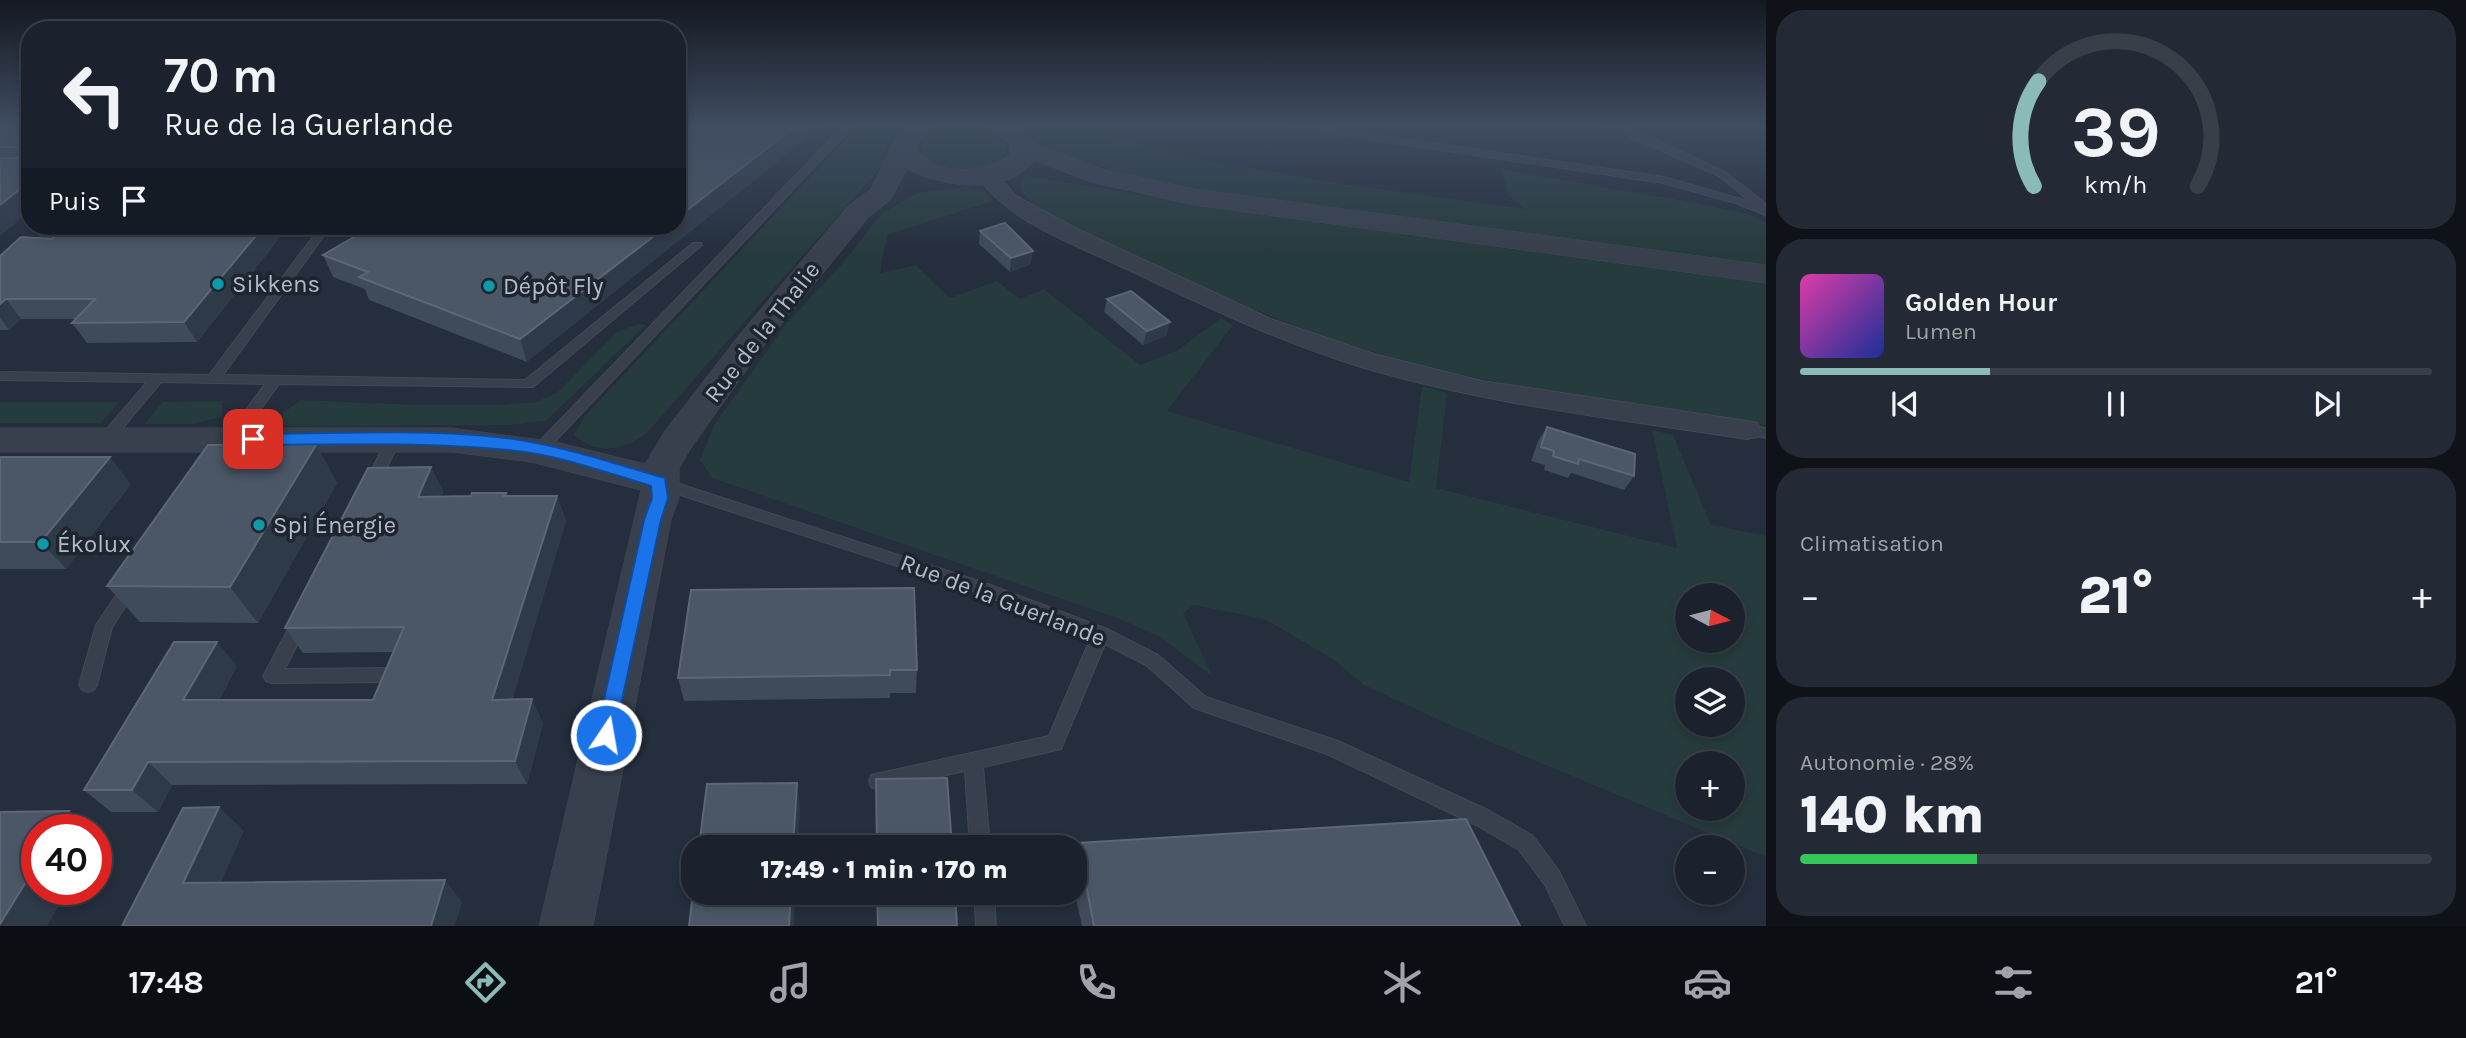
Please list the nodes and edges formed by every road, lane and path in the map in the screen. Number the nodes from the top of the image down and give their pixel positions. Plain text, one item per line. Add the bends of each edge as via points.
1 (808, 168) edge
2 (895, 168) edge
3 (923, 168) edge
4 (1007, 168) edge
5 (1078, 168) edge
6 (1584, 168) edge
7 (1709, 168) edge
8 (999, 173) junction
9 (1099, 176) junction
10 (948, 177) junction
11 (882, 193) junction
12 (1766, 210) edge
13 (48, 235) edge
14 (319, 235) edge
15 (697, 244) dead end
16 (19, 260) edge
17 (1766, 274) edge
18 (0, 376) edge
19 (158, 378) junction
20 (213, 379) junction
21 (275, 380) junction
22 (1756, 431) edge
23 (394, 439) junction
24 (0, 440) edge
25 (105, 440) junction
26 (225, 448) junction
27 (540, 449) junction
28 (659, 482) junction
29 (363, 499) edge
30 (143, 568) edge
31 (309, 605) edge
32 (1101, 634) junction
33 (394, 675) edge
34 (88, 685) dead end
35 (973, 760) junction
36 (878, 781) edge
37 (979, 835) edge
38 (985, 905) edge
39 (566, 926) edge
40 (986, 926) edge
41 (1576, 926) edge

1 - 27 lane
2 - 11 street, Rue de la Thalie
3 - 10 street
4 - 8 street
5 - 9 street
6 - 12 lane via 1664,180
7 - 12 lane
8 - 9 street
8 - 10 street
8 - 22 street via 1009,200 1065,232 1263,324 1367,360 1482,389
9 - 17 street via 1194,197
10 - 11 street, Rue de la Thalie
11 - 28 street, Rue de la Thalie via 858,212 751,341 678,440 661,468
13 - 16 lane
14 - 20 lane
15 - 21 lane via 528,384
18 - 19 lane
19 - 20 lane
19 - 25 lane
20 - 21 lane
21 - 26 lane
23 - 26 street, Rue de la Guerlande
23 - 27 street, Rue de la Guerlande
23 - 29 lane
24 - 25 street, Rue de la Guerlande
25 - 26 street, Rue de la Guerlande
27 - 28 street, Rue de la Guerlande
28 - 32 lane, Rue de la Guerlande via 982,588
28 - 39 street via 660,498
30 - 34 lane via 104,625
31 - 33 lane via 272,676
32 - 35 lane via 1055,743
32 - 41 lane, Rue de la Guerlande via 1152,660 1200,703 1332,747 1526,843 1552,878
35 - 36 lane
35 - 37 lane
38 - 40 lane

